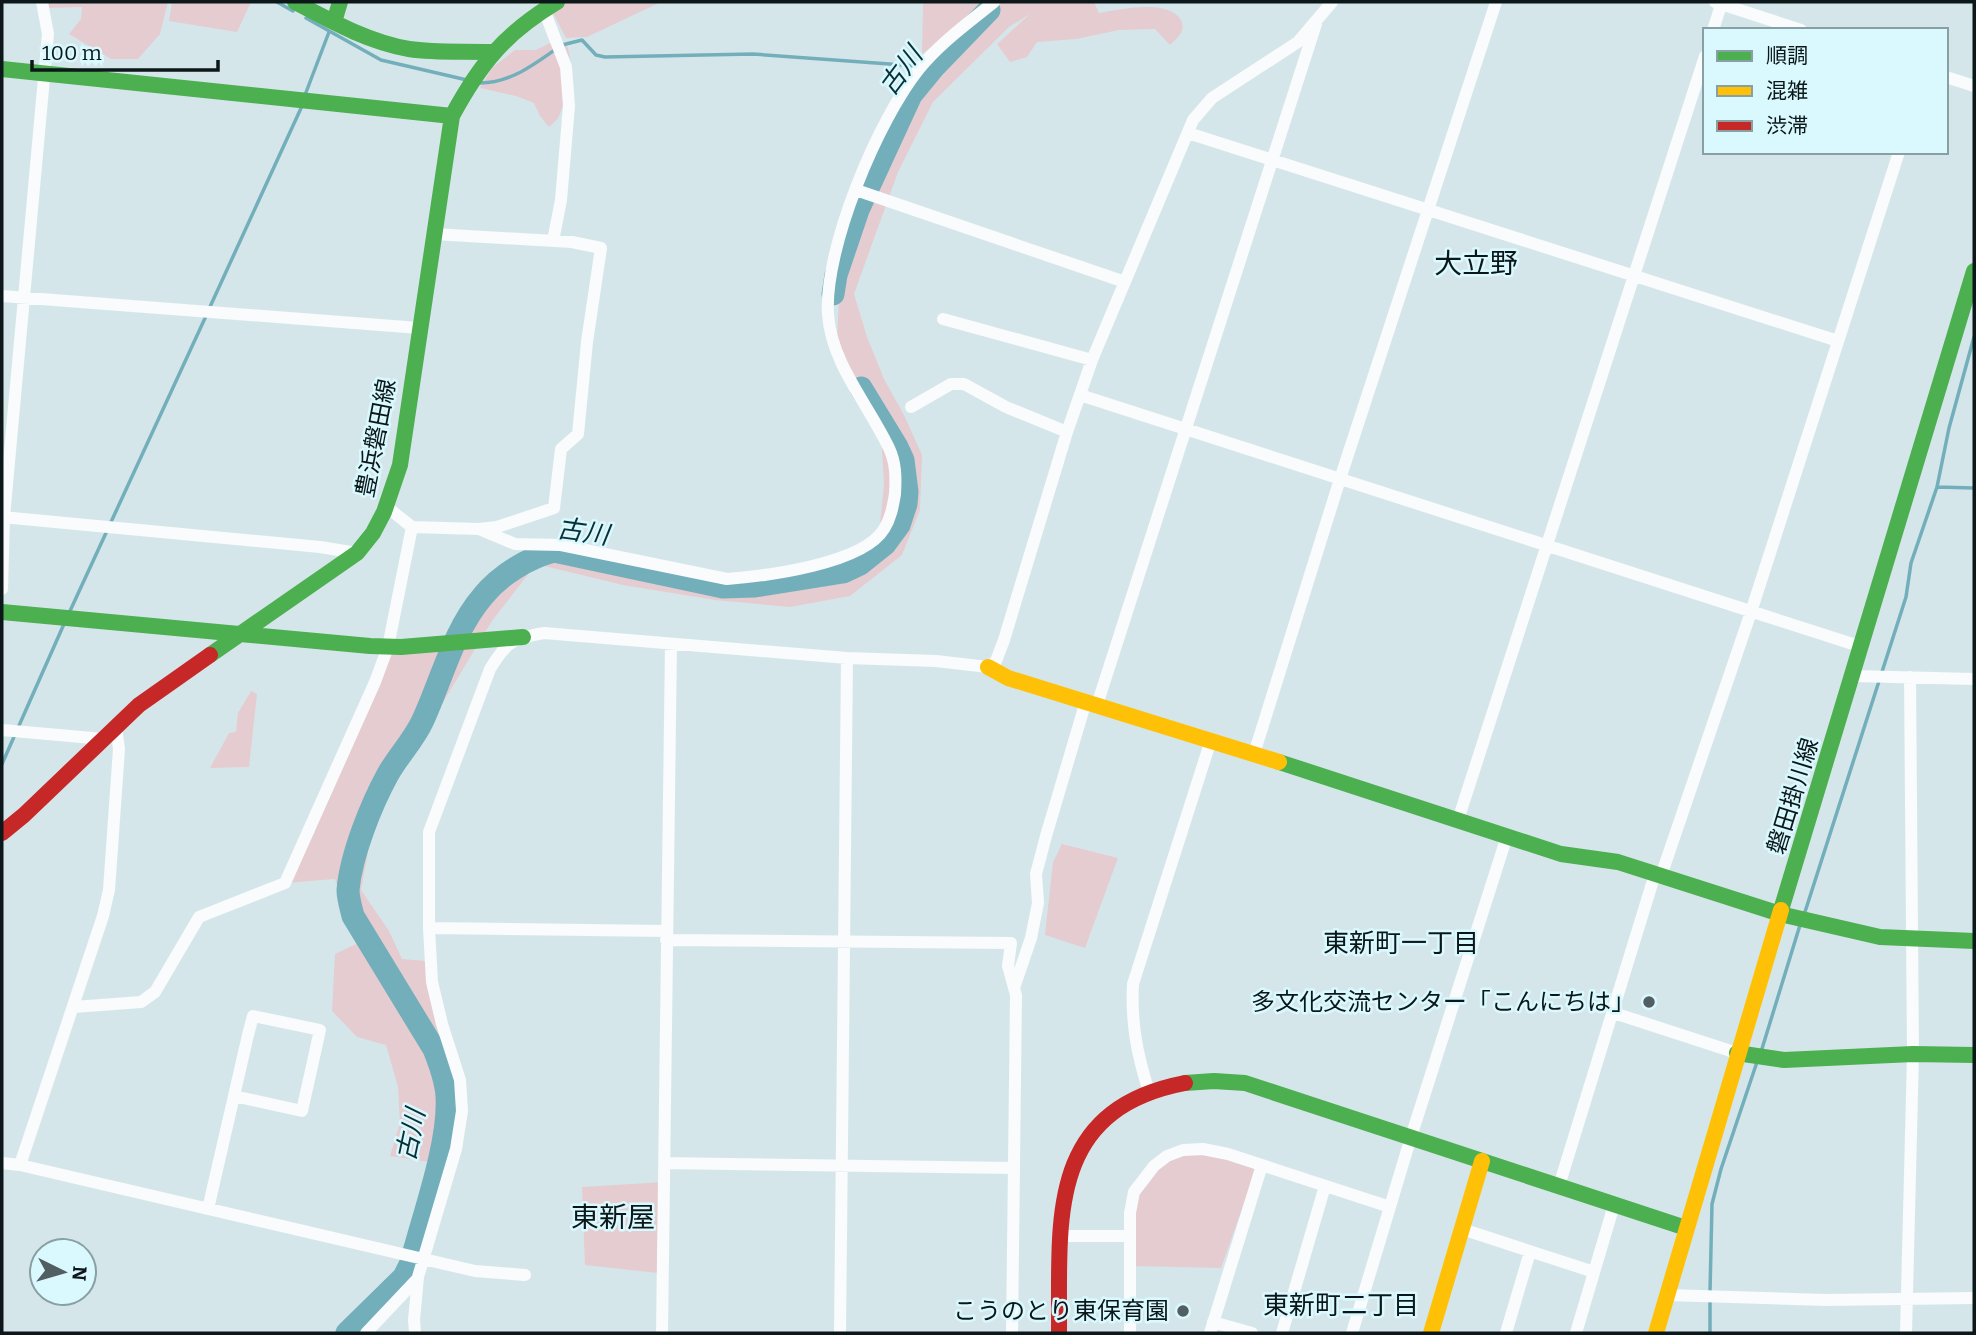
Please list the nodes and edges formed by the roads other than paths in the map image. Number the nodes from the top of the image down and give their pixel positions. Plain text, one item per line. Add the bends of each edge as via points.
1 (42, 2) edge
2 (295, 2) edge
3 (340, 2) edge
4 (994, 2) edge
5 (1332, 2) edge
6 (1496, 2) edge
7 (1719, 2) edge
8 (551, 6) edge
9 (1318, 21) junction
10 (334, 22) junction
11 (1713, 28) edge
12 (1795, 28) edge
13 (490, 52) junction
14 (1703, 62) edge
15 (2, 69) edge
16 (45, 74) junction
17 (1948, 78) edge
18 (1974, 86) edge
19 (452, 116) junction
20 (1188, 133) junction
21 (1898, 154) edge
22 (1272, 160) junction
23 (856, 190) junction
24 (1429, 210) junction
25 (434, 234) junction
26 (553, 241) junction
27 (1635, 276) junction
28 (1973, 280) edge
29 (1125, 282) junction
30 (2, 296) edge
31 (23, 298) junction
32 (943, 319) dead end
33 (419, 328) junction
34 (1838, 341) junction
35 (1092, 360) junction
36 (1080, 395) junction
37 (911, 407) dead end
38 (1185, 429) junction
39 (1067, 432) junction
40 (1340, 479) junction
41 (387, 507) junction
42 (3, 517) edge
43 (412, 527) junction
44 (478, 529) junction
45 (1547, 546) junction
46 (357, 553) junction
47 (2, 589) edge
48 (1751, 611) junction
49 (2, 612) edge
50 (242, 634) junction
51 (523, 637) junction
52 (671, 644) junction
53 (388, 647) junction
54 (1862, 647) junction
55 (847, 658) junction
56 (988, 667) junction
57 (1853, 676) junction
58 (1910, 677) junction
59 (1974, 679) edge
60 (1091, 703) junction
61 (116, 727) junction
62 (2, 730) edge
63 (104, 739) junction
64 (1211, 740) junction
65 (1254, 754) junction
66 (1458, 820) junction
67 (2, 833) edge
68 (1507, 836) junction
69 (1658, 875) junction
70 (1780, 914) junction
71 (429, 928) junction
72 (666, 935) junction
73 (1912, 939) junction
74 (845, 941) junction
75 (1974, 941) edge
76 (1014, 988) junction
77 (74, 1007) junction
78 (1614, 1013) junction
79 (1737, 1053) junction
80 (1913, 1054) junction
81 (1974, 1055) edge
82 (1149, 1092) junction
83 (234, 1096) junction
84 (1411, 1137) junction
85 (1482, 1161) junction
86 (2, 1163) edge
87 (664, 1163) junction
88 (20, 1165) junction
89 (1262, 1165) junction
90 (843, 1166) junction
91 (1014, 1168) junction
92 (1325, 1186) junction
93 (1559, 1186) junction
94 (1614, 1205) junction
95 (1390, 1207) junction
96 (208, 1209) junction
97 (1686, 1228) junction
98 (1462, 1229) junction
99 (1060, 1236) junction
100 (1130, 1236) junction
101 (1530, 1252) junction
102 (424, 1259) junction
103 (1594, 1272) junction
104 (525, 1275) dead end
105 (418, 1277) junction
106 (1667, 1294) junction
107 (1906, 1298) junction
108 (1974, 1298) edge
109 (1212, 1328) edge
110 (366, 1333) edge
111 (415, 1333) edge
112 (662, 1333) edge
113 (840, 1333) edge
114 (1012, 1333) edge
115 (1059, 1333) edge
116 (1130, 1333) edge
117 (1252, 1333) edge
118 (1282, 1333) edge
119 (1352, 1333) edge
120 (1431, 1333) edge
121 (1506, 1333) edge
122 (1576, 1333) edge
123 (1656, 1333) edge
124 (1906, 1333) edge

1 - 16 street via 48,34
2 - 10 street
3 - 10 street
4 - 23 street via 919,68 895,105
5 - 9 street
6 - 24 street
7 - 11 street
7 - 12 street
8 - 13 street, 豊浜磐田線
8 - 26 street via 566,67 569,106
9 - 20 street via 1298,41 1212,98
9 - 22 street
10 - 13 street via 400,48
13 - 19 street, 豊浜磐田線
14 - 27 street
15 - 16 street
16 - 19 street
16 - 31 street
17 - 18 street
19 - 25 street, 豊浜磐田線
20 - 22 street
20 - 29 street
21 - 34 street
22 - 24 street
22 - 38 street
23 - 29 street
23 - 44 street via 832,262 828,313 844,368 890,449 897,474 892,512 884,531 872,542 820,565 727,579 561,545 514,544
24 - 27 street
24 - 40 street
25 - 26 street
25 - 33 street, 豊浜磐田線
26 - 44 street via 601,248 578,434 561,449 554,508
27 - 34 street
27 - 45 street
28 - 54 street, 磐田掛川線
29 - 35 street
30 - 31 street
31 - 33 street
31 - 42 street
32 - 35 street
33 - 41 street, 豊浜磐田線 via 400,465
34 - 48 street
35 - 36 street
36 - 38 street
36 - 39 street
37 - 39 street via 951,384 964,384
38 - 40 street
38 - 60 street
39 - 56 street via 1004,640
40 - 45 street
40 - 65 street
41 - 43 street
41 - 46 street, 豊浜磐田線 via 372,538
42 - 46 street
42 - 47 street
43 - 44 street
43 - 53 street
45 - 48 street
45 - 66 street
46 - 50 street, 豊浜磐田線
48 - 54 street
48 - 69 street
49 - 50 street
50 - 53 street
50 - 61 street, 豊浜磐田線 via 139,705
51 - 52 street via 544,633
51 - 53 street
51 - 71 street via 502,648 490,669 431,823
52 - 55 street
52 - 72 street
53 - 77 street via 285,883 198,917 155,992 141,1002
54 - 57 street, 磐田掛川線
55 - 56 street
55 - 74 street
56 - 60 street via 1008,678
57 - 58 street
57 - 70 street, 磐田掛川線
58 - 59 street
58 - 73 street
60 - 64 street
60 - 76 street via 1036,874 1038,903
61 - 63 street, 豊浜磐田線
61 - 77 street via 119,749 109,890
62 - 63 street
63 - 67 street, 豊浜磐田線
64 - 65 street
64 - 82 street via 1133,984 1131,1013
65 - 66 street
66 - 68 street
68 - 69 street via 1561,854 1618,862
68 - 84 street
69 - 70 street
69 - 78 street
70 - 73 street via 1880,937
70 - 79 street, 磐田掛川線
71 - 72 street
71 - 102 street via 432,982 460,1080 462,1111 456,1149
72 - 74 street
72 - 87 street
73 - 75 street
73 - 80 street
74 - 76 street via 1011,943 1008,966
74 - 90 street
76 - 91 street
77 - 88 street
78 - 79 street
78 - 93 street
79 - 80 street via 1784,1060
79 - 97 street, 磐田掛川線
80 - 81 street
80 - 107 street
82 - 84 street via 1202,1079 1245,1083
82 - 99 street via 1098,1126 1077,1158 1063,1198
83 - 83 street via 253,1016 320,1030 302,1111
83 - 96 street
84 - 85 street
84 - 95 street
85 - 93 street
85 - 98 street
86 - 88 street
87 - 90 street
87 - 112 street
88 - 96 street
89 - 92 street
89 - 100 street via 1203,1149 1167,1156 1134,1192
89 - 109 street
90 - 91 street
90 - 113 street
91 - 114 street
92 - 95 street
92 - 118 street
93 - 94 street
94 - 97 street
94 - 103 street
95 - 119 street
96 - 102 street
97 - 106 street, 磐田掛川線
98 - 101 street
98 - 120 street
99 - 100 street
99 - 115 street
100 - 116 street
101 - 103 street
101 - 121 street
102 - 104 street
102 - 105 street
103 - 122 street
105 - 110 street
105 - 111 street
106 - 107 street
106 - 123 street, 磐田掛川線
107 - 108 street
107 - 124 street
109 - 117 street

